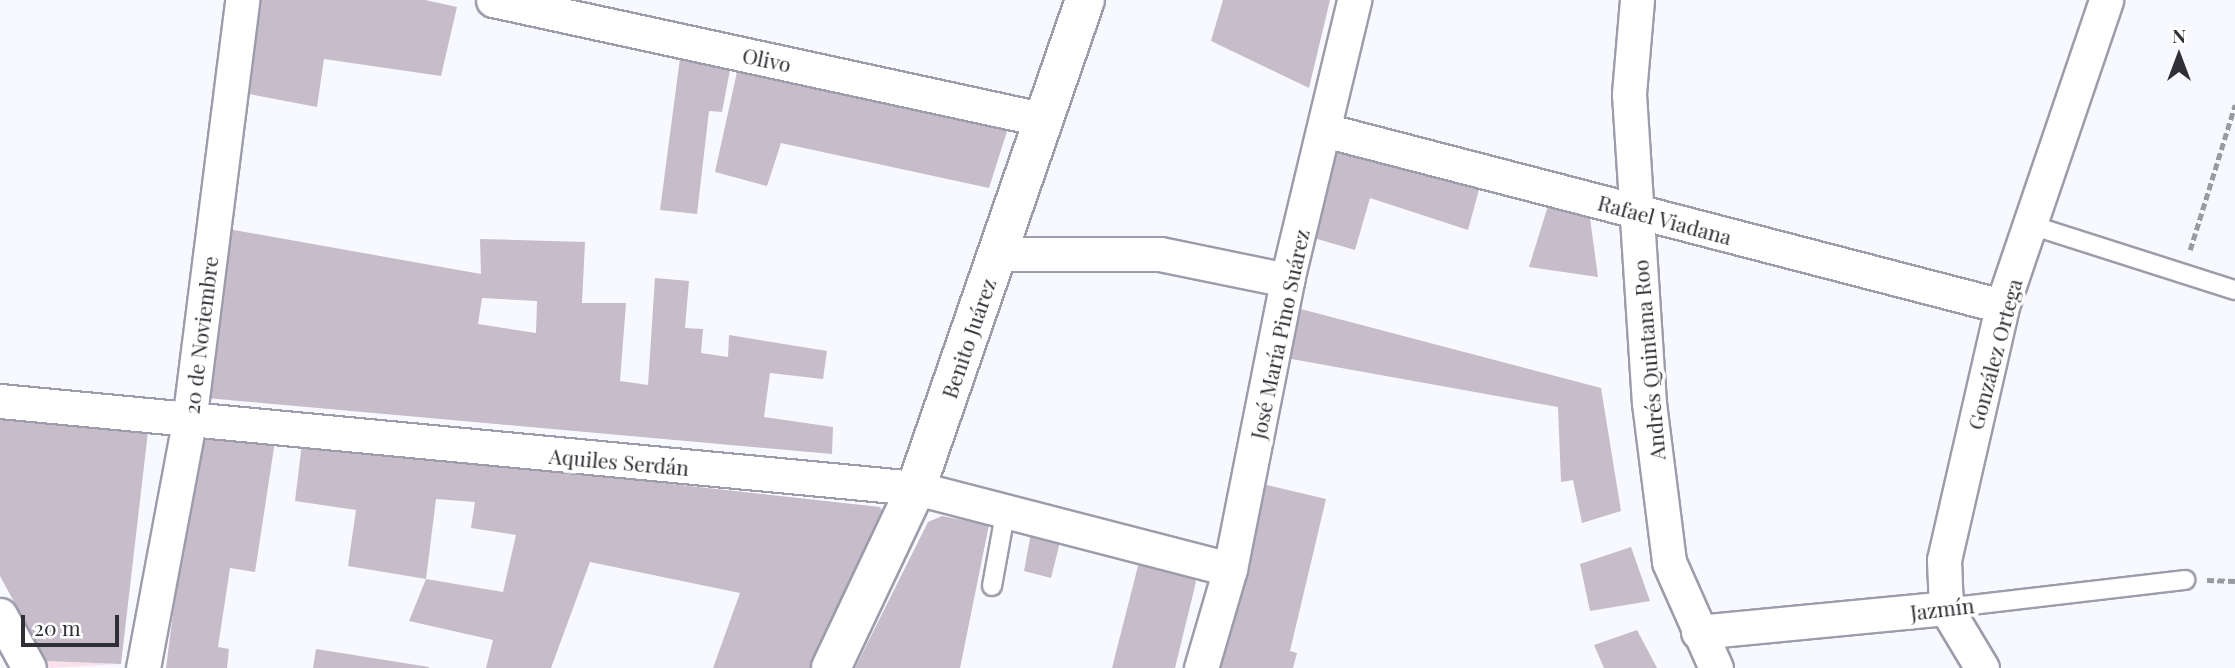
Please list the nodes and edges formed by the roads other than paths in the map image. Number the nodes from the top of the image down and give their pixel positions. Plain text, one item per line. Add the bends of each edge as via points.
1 (242, 0) edge
2 (493, 0) edge
3 (1085, 0) edge
4 (1354, 0) edge
5 (1637, 0) edge
6 (2106, 0) edge
7 (1041, 119) junction
8 (1328, 131) junction
9 (1636, 212) junction
10 (2034, 226) junction
11 (998, 254) junction
12 (1287, 280) junction
13 (2235, 290) edge
14 (2002, 306) junction
15 (0, 401) edge
16 (189, 422) junction
17 (916, 488) junction
18 (1006, 509) junction
19 (1230, 569) junction
20 (2185, 580) dead end
21 (992, 586) dead end
22 (1946, 608) junction
23 (0, 615) edge
24 (1698, 632) junction
25 (29, 668) edge
26 (144, 668) edge
27 (831, 668) edge
28 (1201, 668) edge
29 (1716, 668) edge
30 (1982, 668) edge

1 - 16 street, 20 de Noviembre
2 - 7 street, Olivo
3 - 7 street, Benito Juárez
4 - 8 street, José María Pino Suárez
5 - 9 street, Andrés Quintana Roo via 1629,94
6 - 10 street, González Ortega
7 - 11 street, Benito Juárez
8 - 9 street, Rafael Viadana
8 - 12 street, José María Pino Suárez
9 - 14 street, Rafael Viadana
9 - 24 street, Andrés Quintana Roo via 1648,403 1669,562
10 - 13 lane
10 - 14 street, González Ortega
11 - 12 street via 1160,254
11 - 17 street, Benito Juárez
12 - 19 street, José María Pino Suárez
14 - 22 street, González Ortega via 1944,560
15 - 16 street, Aquiles Serdán
16 - 17 street, Aquiles Serdán
16 - 26 street, 20 de Noviembre
17 - 18 street, Aquiles Serdán
17 - 27 street, Benito Juárez
18 - 19 street, Aquiles Serdán
18 - 21 lane
19 - 28 street, José María Pino Suárez
20 - 22 lane, Jazmín
22 - 24 street, Jazmín
22 - 30 street, González Ortega
23 - 25 street
24 - 29 street, Andrés Quintana Roo

